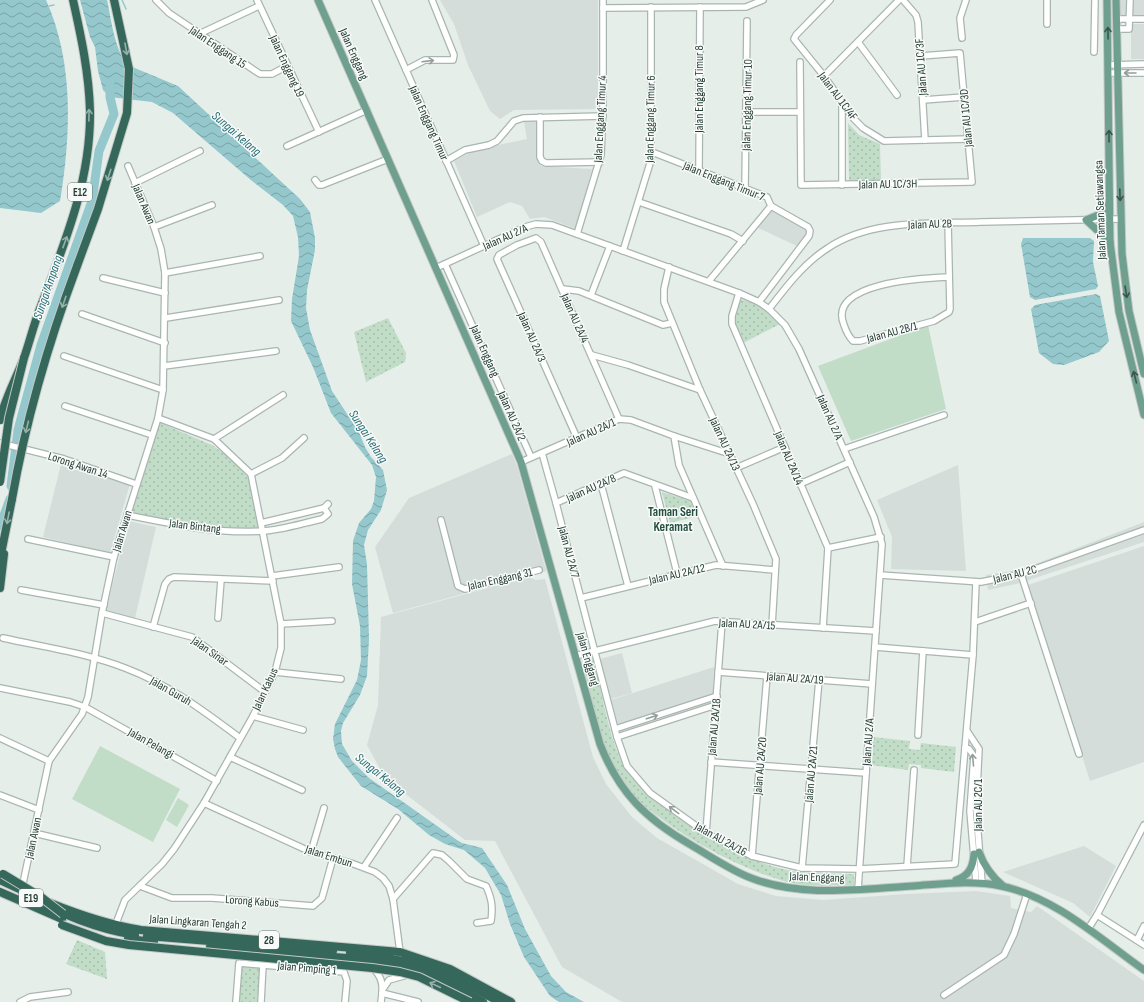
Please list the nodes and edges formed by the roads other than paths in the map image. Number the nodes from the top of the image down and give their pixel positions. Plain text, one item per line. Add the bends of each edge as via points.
1 (73, 0) edge
2 (114, 0) edge
3 (157, 0) edge
4 (318, 0) edge
5 (375, 0) edge
6 (432, 0) edge
7 (603, 0) edge
8 (763, 0) edge
9 (830, 0) edge
10 (899, 0) edge
11 (903, 0) edge
12 (966, 0) edge
13 (1047, 0) edge
14 (1095, 0) edge
15 (1107, 0) edge
16 (1116, 0) edge
17 (1130, 0) edge
18 (258, 3) edge
19 (651, 7) junction
20 (700, 7) junction
21 (603, 8) junction
22 (1116, 19) junction
23 (1130, 19) junction
24 (1144, 19) edge
25 (748, 21) dead end
26 (1047, 24) dead end
27 (1116, 29) junction
28 (199, 34) junction
29 (962, 38) dead end
30 (858, 42) junction
31 (1094, 52) dead end
32 (921, 56) junction
33 (800, 62) dead end
34 (1144, 64) edge
35 (1108, 65) junction
36 (1117, 65) junction
37 (287, 66) junction
38 (406, 70) junction
39 (1108, 73) junction
40 (1117, 73) junction
41 (1144, 73) edge
42 (824, 76) junction
43 (897, 95) dead end
44 (964, 97) junction
45 (923, 100) junction
46 (842, 102) junction
47 (367, 110) junction
48 (747, 112) junction
49 (800, 112) junction
50 (603, 116) junction
51 (540, 117) junction
52 (319, 132) junction
53 (968, 139) junction
54 (926, 140) junction
55 (287, 146) dead end
56 (200, 151) dead end
57 (652, 152) junction
58 (388, 159) junction
59 (446, 161) junction
60 (600, 162) junction
61 (128, 166) dead end
62 (699, 170) junction
63 (315, 180) dead end
64 (972, 182) joint
65 (135, 183) junction
66 (842, 185) junction
67 (745, 189) junction
68 (639, 202) junction
69 (1109, 203) junction
70 (212, 205) dead end
71 (771, 206) junction
72 (1109, 219) junction
73 (1120, 219) junction
74 (1086, 220) junction
75 (948, 223) junction
76 (154, 226) junction
77 (577, 234) junction
78 (743, 241) junction
79 (1110, 242) junction
80 (517, 245) joint
81 (484, 246) junction
82 (610, 246) junction
83 (623, 251) junction
84 (260, 256) dead end
85 (445, 264) junction
86 (669, 267) junction
87 (436, 268) junction
88 (165, 273) junction
89 (949, 277) junction
90 (103, 278) dead end
91 (709, 281) junction
92 (563, 289) junction
93 (739, 293) junction
94 (165, 294) junction
95 (591, 295) junction
96 (279, 300) dead end
97 (760, 302) junction
98 (769, 309) junction
99 (82, 314) dead end
100 (166, 318) junction
101 (672, 323) junction
102 (165, 343) junction
103 (276, 351) dead end
104 (592, 355) junction
105 (64, 356) dead end
106 (24, 358) junction
107 (164, 366) junction
108 (1144, 374) edge
109 (162, 390) junction
110 (700, 390) junction
111 (283, 395) dead end
112 (65, 406) dead end
113 (944, 415) dead end
114 (1144, 415) edge
115 (158, 418) junction
116 (619, 419) junction
117 (0, 420) edge
118 (152, 435) junction
119 (674, 436) junction
120 (304, 438) dead end
121 (577, 438) junction
122 (214, 439) junction
123 (1, 444) edge
124 (785, 447) junction
125 (844, 449) junction
126 (542, 453) junction
127 (730, 454) junction
128 (531, 457) junction
129 (521, 462) junction
130 (850, 462) junction
131 (736, 468) junction
132 (251, 474) junction
133 (0, 482) edge
134 (136, 484) junction
135 (601, 484) junction
136 (800, 484) junction
137 (655, 486) junction
138 (693, 498) junction
139 (556, 503) junction
140 (127, 515) junction
141 (440, 520) dead end
142 (262, 523) junction
143 (1144, 530) edge
144 (263, 531) junction
145 (5, 537) junction
146 (881, 537) junction
147 (28, 539) dead end
148 (828, 548) junction
149 (114, 557) junction
150 (0, 559) edge
151 (339, 566) dead end
152 (723, 566) junction
153 (539, 570) dead end
154 (775, 570) junction
155 (677, 573) junction
156 (1021, 574) junction
157 (880, 575) junction
158 (273, 579) junction
159 (221, 580) junction
160 (976, 582) junction
161 (628, 586) junction
162 (0, 588) edge
163 (20, 590) dead end
164 (581, 598) junction
165 (1031, 603) junction
166 (104, 605) junction
167 (102, 613) junction
168 (218, 618) dead end
169 (332, 621) dead end
170 (722, 622) junction
171 (975, 622) junction
172 (281, 624) junction
173 (772, 625) junction
174 (153, 627) junction
175 (823, 628) junction
176 (876, 631) junction
177 (3, 638) dead end
178 (875, 647) junction
179 (595, 651) junction
180 (923, 651) junction
181 (973, 655) junction
182 (575, 656) junction
183 (94, 658) junction
184 (275, 672) junction
185 (718, 672) junction
186 (767, 676) junction
187 (340, 679) dead end
188 (820, 680) junction
189 (872, 684) junction
190 (0, 688) edge
191 (266, 692) junction
192 (716, 696) junction
193 (716, 705) junction
194 (85, 707) junction
195 (253, 716) junction
196 (615, 729) junction
197 (303, 730) dead end
198 (967, 731) junction
199 (918, 734) dead end
200 (617, 737) junction
201 (0, 738) edge
202 (240, 738) junction
203 (965, 748) junction
204 (1079, 754) dead end
205 (230, 757) junction
206 (49, 761) junction
207 (711, 762) junction
208 (760, 766) junction
209 (811, 770) junction
210 (914, 770) dead end
211 (866, 773) junction
212 (217, 780) junction
213 (302, 790) dead end
214 (0, 795) edge
215 (204, 803) junction
216 (324, 808) dead end
217 (39, 810) junction
218 (397, 818) dead end
219 (1144, 825) edge
220 (34, 833) junction
221 (706, 833) junction
222 (1142, 835) edge
223 (97, 848) dead end
224 (311, 852) junction
225 (976, 853) junction
226 (752, 856) junction
227 (333, 858) junction
228 (954, 864) joint
229 (907, 866) junction
230 (364, 868) junction
231 (802, 868) junction
232 (859, 869) junction
233 (0, 872) edge
234 (0, 882) edge
235 (979, 882) junction
236 (947, 884) junction
237 (140, 886) junction
238 (1003, 886) junction
239 (858, 889) junction
240 (22, 890) junction
241 (0, 893) edge
242 (1027, 894) junction
243 (393, 899) junction
244 (63, 914) junction
245 (1097, 915) junction
246 (477, 923) dead end
247 (115, 926) junction
248 (1144, 926) edge
249 (1088, 929) junction
250 (1136, 940) junction
251 (1144, 945) edge
252 (400, 952) junction
253 (359, 959) junction
254 (262, 965) junction
255 (1144, 970) edge
256 (426, 973) junction
257 (68, 992) dead end
258 (382, 993) junction
259 (944, 995) dead end
260 (20, 1002) edge
261 (236, 1002) edge
262 (261, 1002) edge
263 (345, 1002) edge
264 (381, 1002) edge
265 (418, 1002) edge
266 (470, 1002) edge
267 (483, 1002) edge
268 (500, 1002) edge
269 (511, 1002) edge

106 -> 1 highway, E12 via 77,206 84,174 90,111 88,82
2 -> 145 highway, E12, bridge via 129,69 127,113 98,209 39,380 17,472
3 - 28 street, Jalan Enggang 15 via 169,13
4 - 47 main road, Jalan Enggang
5 - 38 street, Jalan Enggang Timur
38 -> 6 street via 425,60 453,60 454,55
7 - 21 street, Jalan Enggang Timur 4
8 - 20 street via 746,7
9 - 42 street, Jalan AU 1C/4F via 794,39
10 - 30 street
11 - 32 street, Jalan AU 1C/3F via 916,15
12 - 29 street via 960,18
13 - 26 street
14 - 31 street
35 -> 15 main road, Jalan Taman Setiawangsa
16 - 22 main road, Jalan Taman Setiawangsa
17 - 23 street
18 - 28 street
18 - 37 street, Jalan Enggang 19
19 - 20 street
19 - 21 street
19 - 57 street, Jalan Enggang Timur 6
20 - 62 street, Jalan Enggang Timur 8
21 - 50 street, Jalan Enggang Timur 4
22 - 23 street
22 - 27 main road, Jalan Taman Setiawangsa
23 - 24 street
23 - 27 street via 1130,29
25 - 48 street, Jalan Enggang Timur 10
27 - 36 main road, Jalan Taman Setiawangsa
28 - 37 street, Jalan Enggang 15 via 260,74 272,74
30 - 42 street
30 - 43 street
32 - 44 street, Jalan AU 1C/3D via 960,53
32 - 45 street, Jalan AU 1C/3F
33 - 49 street
34 - 36 street
35 - 36 street
35 - 39 main road, Jalan Taman Setiawangsa
36 - 40 main road, Jalan Taman Setiawangsa
37 - 52 street, Jalan Enggang 19
38 - 59 street, Jalan Enggang Timur
39 - 40 street
69 -> 39 main road, Jalan Taman Setiawangsa
41 -> 40 street
40 -> 73 main road, Jalan Taman Setiawangsa
42 - 46 street, Jalan AU 1C/4F
44 - 45 street
44 - 53 street, Jalan AU 1C/3D
45 - 54 street, Jalan AU 1C/3F
46 - 54 street, Jalan AU 1C/4F via 863,128 884,141
46 - 66 street
47 - 52 street
47 - 58 main road, Jalan Enggang
48 - 49 street
48 - 67 street, Jalan Enggang Timur 10
49 - 66 street, Jalan AU 1C/3H via 800,182 803,186
50 - 51 street
50 - 60 street, Jalan Enggang Timur 4
51 - 59 street via 514,121 497,141 465,150
51 - 60 street via 542,161
52 - 55 street
53 - 54 street, Jalan AU 1C/4F
53 - 64 street, Jalan AU 1C/3D
56 - 65 street
57 - 62 street, Jalan Enggang Timur 7
57 - 68 street, Jalan Enggang Timur 6
58 - 63 street via 322,185
58 - 87 main road, Jalan Enggang
59 - 81 street, Jalan Enggang Timur
60 - 77 street, Jalan Enggang Timur 4
61 - 65 street, Jalan Awan
62 - 67 street, Jalan Enggang Timur 7
64 - 66 street, Jalan AU 1C/3H
65 - 76 street, Jalan Awan
67 - 71 street, Jalan Enggang Timur 7 via 767,197
68 - 78 street via 731,234
68 - 83 street, Jalan Enggang Timur 6
69 - 72 main road, Jalan Taman Setiawangsa
69 - 74 main road via 1101,214
70 - 76 street
71 - 78 street
71 - 97 street, Jalan Enggang Timur 7 via 808,227 810,231 809,236
72 - 73 street, Jalan AU 2B
72 - 74 street, Jalan AU 2B
72 - 79 main road, Jalan Taman Setiawangsa
73 -> 108 main road, Jalan Taman Setiawangsa via 1124,281
74 - 75 street, Jalan AU 2B
74 - 79 main road
75 - 89 street, Jalan AU 2B/1
75 - 98 street, Jalan AU 2B via 892,226 846,239 828,248 800,272
76 - 88 street, Jalan Awan
77 - 81 street, Jalan AU 2/A via 552,225 536,224
77 - 82 street, Jalan AU 2/A
78 - 91 street
114 -> 79 main road, Jalan Taman Setiawangsa via 1119,312
80 - 92 street, Jalan AU 2A/4 via 536,238 541,242
80 - 121 street, Jalan AU 2A/3 via 499,255 497,259
81 - 85 street, Jalan AU 2/A
82 - 83 street, Jalan AU 2/A
82 - 95 street
83 - 86 street, Jalan AU 2/A
84 - 88 street
85 - 87 street, Jalan AU 2/A
85 - 128 street, Jalan AU 2A/2
86 - 91 street, Jalan AU 2/A
86 - 101 street, Jalan AU 2A/13 via 663,296
87 - 129 main road, Jalan Enggang
88 - 94 street, Jalan Awan
89 - 89 street, Jalan AU 2B/1 via 950,309 944,317 860,341 853,341 849,337 841,319 841,312 850,299 872,287 911,279
90 - 94 street
91 - 93 street, Jalan AU 2/A
92 - 95 street
92 - 104 street, Jalan AU 2A/4
93 - 97 street, Jalan AU 2/A
93 - 124 street, Jalan AU 2A/14 via 732,324
94 - 100 street, Jalan Awan
95 - 101 street via 663,325
96 - 100 street
97 - 98 street, Jalan AU 2/A
98 - 125 street, Jalan AU 2/A via 785,325 799,349
99 - 102 street
100 - 102 street, Jalan Awan
101 - 110 street, Jalan AU 2A/13
102 - 107 street, Jalan Awan
103 - 107 street
104 - 110 street
104 - 116 street, Jalan AU 2A/4
105 - 109 street
106 - 117 highway, bridge via 3,406
106 - 133 highway, E12, bridge via 9,418
107 - 109 street, Jalan Awan
109 - 115 street, Jalan Awan
110 - 127 street, Jalan AU 2A/13
111 - 122 street
112 - 118 street
113 - 125 street
115 - 118 street, Jalan Awan
115 - 122 street
116 - 119 street, Jalan AU 2A/1 via 631,420
116 - 121 street, Jalan AU 2A/1
118 - 134 street, Jalan Awan
119 - 127 street, Jalan AU 2A/1
119 - 138 street via 679,465
120 - 132 street via 282,458
121 - 126 street, Jalan AU 2A/1
122 - 132 street
123 - 134 street, Lorong Awan 14 via 64,459
124 - 131 street
124 - 136 street, Jalan AU 2A/14
125 - 130 street, Jalan AU 2/A
126 - 128 street, Jalan AU 2A/1
126 - 139 street, Jalan AU 2A/7
127 - 131 street, Jalan AU 2A/13
128 - 129 street, Jalan AU 2A/1
129 - 182 main road, Jalan Enggang
130 - 136 street
130 - 146 street, Jalan AU 2/A
131 - 154 street, Jalan AU 2A/13 via 776,559
132 - 142 street, Jalan Kabus
134 - 140 street, Jalan Awan
135 - 137 street, Jalan AU 2A/8 via 624,473
135 - 139 street, Jalan AU 2A/8
135 - 161 street
136 - 148 street, Jalan AU 2A/14
137 - 138 street, Jalan AU 2A/8
137 - 155 street
138 - 152 street
139 - 164 street, Jalan AU 2A/7
140 - 144 street, Jalan Bintang via 185,527
140 - 149 street, Jalan Awan
141 - 153 street, Jalan Enggang 31 via 458,586 464,589
142 - 144 street, Jalan Kabus
142 - 144 street, Jalan Bintang via 326,506 328,514 322,519
143 - 156 street, Jalan AU 2C
144 - 158 street, Jalan Kabus
145 - 150 highway, E12
145 - 162 highway
146 - 148 street
146 - 157 street, Jalan AU 2/A
147 - 149 street
148 - 175 street, Jalan AU 2A/14
149 - 166 street, Jalan Awan
151 - 158 street
152 - 154 street, Jalan AU 2A/12
152 - 155 street, Jalan AU 2A/12 via 708,566
154 - 173 street, Jalan AU 2A/13
155 - 161 street, Jalan AU 2A/12
156 - 160 street, Jalan AU 2C
156 - 165 street
157 - 160 street, Jalan AU 2C
157 - 176 street, Jalan AU 2/A
158 - 159 street
158 - 172 street, Jalan Kabus
159 - 168 street
159 - 174 street via 174,577 169,579 165,584
160 - 171 street, Jalan AU 2C/1
161 - 164 street, Jalan AU 2A/12
163 - 166 street
164 - 179 street, Jalan AU 2A/7
165 - 171 street
165 - 204 street
166 - 167 street, Jalan Awan
167 - 174 street, Jalan Sinar
167 - 183 street, Jalan Awan
169 - 172 street
170 - 173 street, Jalan AU 2A/15
170 - 179 street, Jalan AU 2A/15 via 702,624
170 - 185 street, Jalan AU 2A/18
171 - 181 street, Jalan AU 2C/1
172 - 184 street, Jalan Kabus
173 - 175 street, Jalan AU 2A/15
174 - 191 street, Jalan Sinar via 192,637
175 - 176 street, Jalan AU 2A/15
176 - 178 street, Jalan AU 2/A
177 - 183 street, Jalan Guruh
178 - 180 street
178 - 189 street, Jalan AU 2/A
179 - 182 street, Jalan AU 2A/15
179 - 196 street, Jalan AU 2A/16
180 - 181 street
180 - 199 street
181 - 198 street, Jalan AU 2C/1
182 - 239 main road, Jalan Enggang via 607,762 629,797 649,817 679,838 751,878 800,889
183 - 194 street, Jalan Awan
183 - 202 street, Jalan Guruh via 150,678 191,701
184 - 187 street
184 - 191 street, Jalan Kabus
185 - 186 street, Jalan AU 2A/19
185 - 192 street, Jalan AU 2A/18
186 - 188 street, Jalan AU 2A/19
186 - 208 street, Jalan AU 2A/20
188 - 189 street, Jalan AU 2A/19
188 - 209 street, Jalan AU 2A/21
189 - 211 street, Jalan AU 2/A
190 - 194 street, Jalan Pelangi
191 - 195 street, Jalan Kabus
192 - 193 street, Jalan AU 2A/18
196 -> 192 street
193 - 200 street
193 - 207 street, Jalan AU 2A/18
194 - 206 street, Jalan Awan
194 - 212 street, Jalan Pelangi
195 - 197 street
195 - 202 street, Jalan Kabus
196 - 200 street, Jalan AU 2A/16
198 - 203 street, Jalan AU 2C/1
198 - 225 street, Jalan AU 2C/1 via 979,749
221 -> 200 street, Jalan AU 2A/16 via 650,793 627,766
201 - 206 street
202 - 205 street, Jalan Kabus
225 -> 203 street, Jalan AU 2C/1 via 970,811 974,756 970,749
203 - 228 street, Jalan AU 2C/1
205 - 212 street, Jalan Kabus
205 - 213 street
206 - 217 street, Jalan Awan
207 - 208 street
207 - 221 street, Jalan AU 2A/18
208 - 209 street
208 - 226 street, Jalan AU 2A/20
209 - 211 street
209 - 231 street, Jalan AU 2A/21
210 - 229 street
211 - 232 street, Jalan AU 2/A
212 - 215 street, Jalan Kabus
214 - 217 street
215 - 224 street, Jalan Embun
215 - 237 street, Jalan Kabus via 174,849
216 - 224 street
217 - 220 street, Jalan Awan
218 - 230 street
219 - 222 street
220 - 223 street
220 - 240 street, Jalan Awan
221 - 226 street, Jalan AU 2A/16
222 - 245 street
224 - 227 street, Jalan Embun
225 - 235 street, Jalan AU 2C/1
225 - 236 main road via 968,874
225 - 238 main road via 990,875
226 - 231 street, Jalan AU 2A/16
227 - 230 street, Jalan Embun
227 - 237 street, Lorong Kabus via 322,898 313,906 212,898 172,898
228 - 229 street, Jalan AU 2A/16
229 - 232 street, Jalan AU 2A/16
230 - 243 street, Jalan Embun via 383,878
231 - 232 street, Jalan AU 2A/16
232 - 239 street, Jalan AU 2/A
233 - 244 highway, bridge
234 - 240 highway, Jalan Lingkaran Tengah 2 / 28
234 - 244 highway, E19, bridge
235 - 236 main road, Jalan Enggang
235 - 238 main road, Jalan Enggang
236 - 239 main road, Jalan Enggang
237 - 247 street, Jalan Kabus via 125,900
238 - 242 main road, Jalan Enggang
240 - 247 highway, Jalan Lingkaran Tengah 2 / 28 via 72,912
241 - 253 highway, Jalan Lingkaran Tengah 2 / 28 via 74,924 113,936 141,941
266 -> 241 highway, E19, bridge via 419,977 400,972 129,946 106,941 62,925
242 - 249 main road, Jalan Enggang via 1045,901
242 - 259 street via 1004,955
243 - 246 street via 433,853 442,855 467,879 486,886 493,907 491,921
243 - 252 street, Jalan Embun
244 - 268 highway, E19 via 91,925 136,935 351,952 421,964
245 - 249 street
245 - 250 street
247 - 252 highway, Jalan Lingkaran Tengah 2 / 28
248 - 250 street
249 - 255 main road, Jalan Enggang
250 - 251 street
252 - 269 highway, Jalan Lingkaran Tengah 2 / 28 via 450,969
253 - 256 highway, Jalan Lingkaran Tengah 2 / 28
253 - 258 street via 380,977 383,983
254 - 261 street, Jalan Pimping 1 via 239,962
254 - 262 street
254 - 263 street, Jalan Pimping 1 via 344,972 347,980
256 - 258 street via 389,980
256 - 267 highway, Jalan Lingkaran Tengah 2 / 28
257 - 260 street via 30,997
258 - 264 street
258 - 265 street

